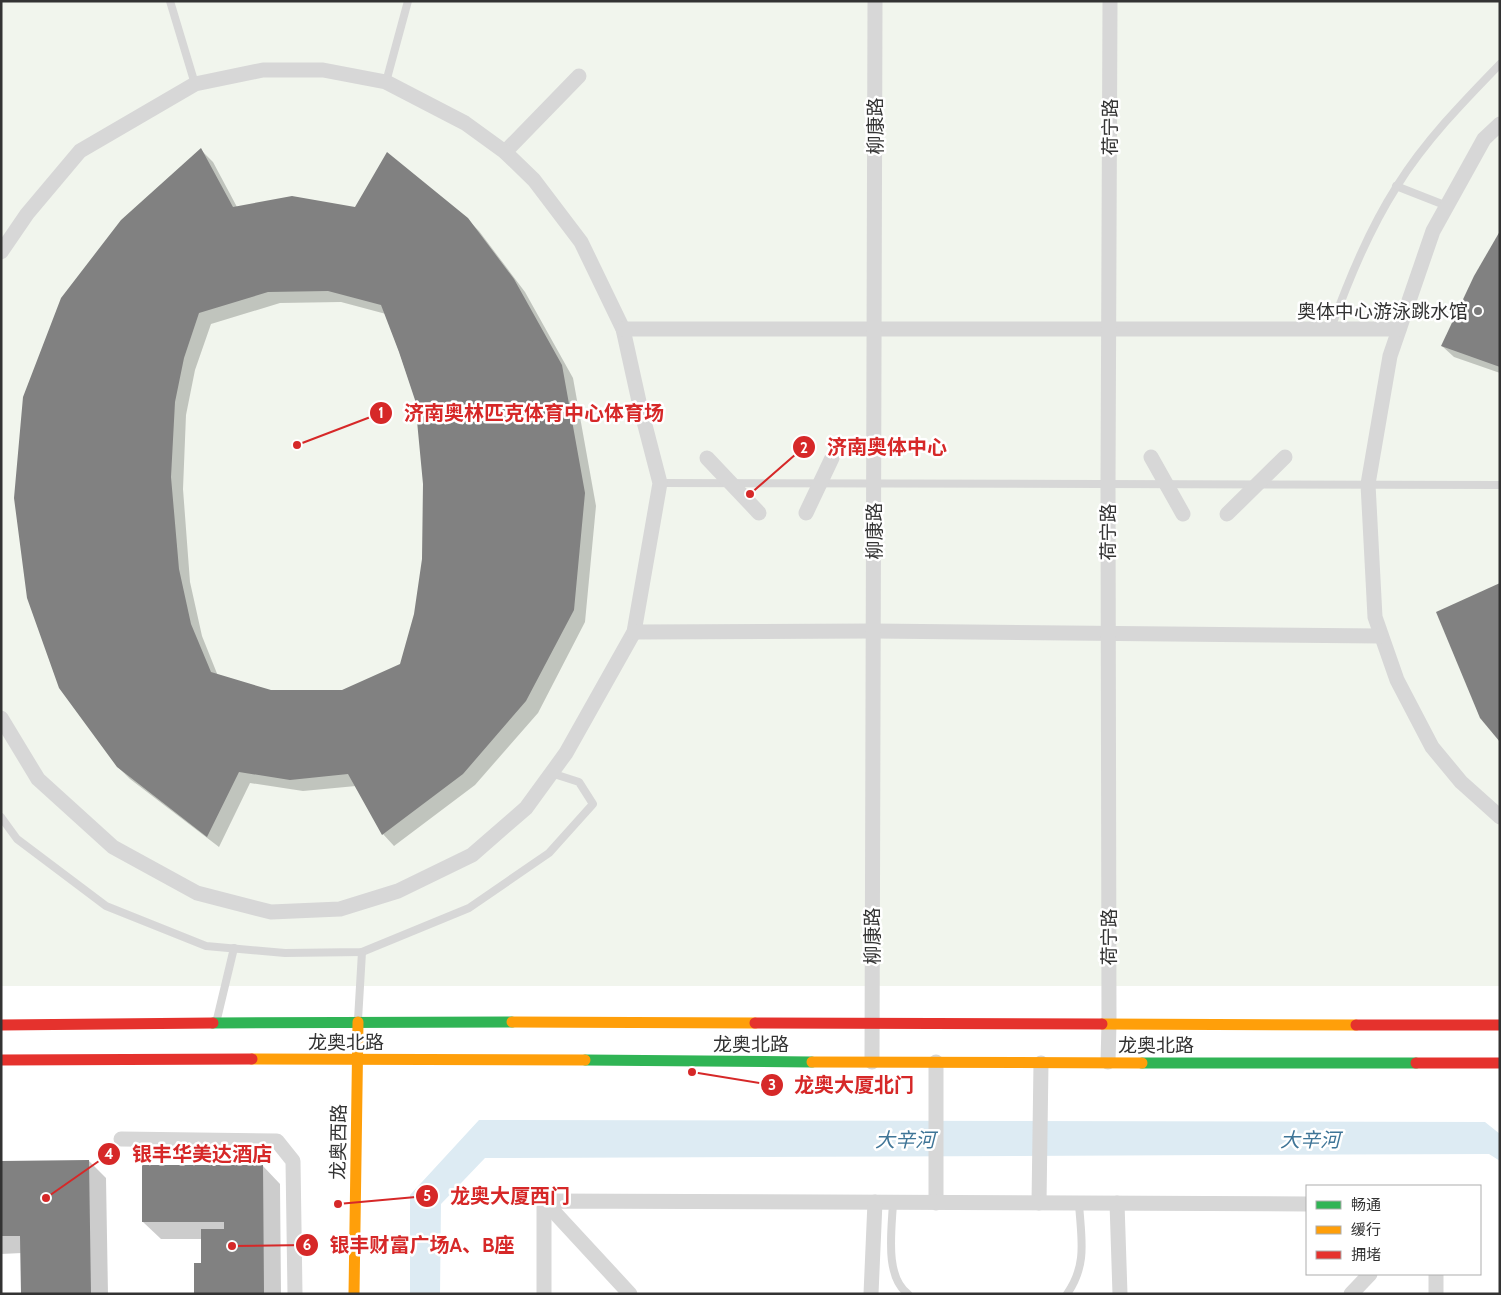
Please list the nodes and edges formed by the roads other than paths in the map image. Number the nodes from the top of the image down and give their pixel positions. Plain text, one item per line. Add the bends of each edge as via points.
1 (170, 1) edge
2 (408, 1) edge
3 (875, 1) edge
4 (1110, 1) edge
5 (1500, 64) edge
6 (579, 76) dead end
7 (386, 82) junction
8 (195, 84) junction
9 (1500, 124) edge
10 (506, 152) junction
11 (1396, 186) junction
12 (1447, 206) junction
13 (1, 252) edge
14 (1332, 328) junction
15 (623, 329) junction
16 (874, 329) junction
17 (1110, 329) junction
18 (1399, 329) junction
19 (1151, 457) dead end
20 (1286, 457) dead end
21 (706, 458) dead end
22 (832, 458) dead end
23 (660, 483) junction
24 (874, 483) junction
25 (1108, 484) junction
26 (1368, 484) junction
27 (1500, 485) edge
28 (1231, 510) dead end
29 (757, 511) dead end
30 (807, 511) dead end
31 (1182, 511) dead end
32 (874, 630) junction
33 (634, 632) junction
34 (1108, 634) junction
35 (1380, 636) junction
36 (1, 718) edge
37 (552, 773) junction
38 (1, 817) edge
39 (1500, 817) edge
40 (234, 948) junction
41 (362, 952) junction
42 (358, 1022) junction
43 (216, 1023) junction
44 (872, 1024) junction
45 (1109, 1024) junction
46 (1, 1025) edge
47 (1500, 1025) edge
48 (358, 1059) junction
49 (1, 1060) edge
50 (872, 1062) junction
51 (936, 1062) junction
52 (1108, 1062) junction
53 (1041, 1063) junction
54 (1500, 1063) edge
55 (121, 1138) dead end
56 (544, 1201) junction
57 (875, 1202) junction
58 (893, 1202) junction
59 (936, 1202) junction
60 (1039, 1203) junction
61 (1079, 1203) junction
62 (1117, 1204) junction
63 (1306, 1204) edge
64 (1369, 1275) edge
65 (1436, 1275) edge
66 (295, 1294) edge
67 (354, 1294) edge
68 (544, 1294) edge
69 (630, 1294) edge
70 (871, 1294) edge
71 (908, 1294) edge
72 (1067, 1294) edge
73 (1120, 1294) edge
74 (1351, 1294) edge
75 (1436, 1294) edge

1 - 8 lane
2 - 7 lane
3 - 16 street, 柳康路
4 - 17 street, 荷宁路
5 - 11 lane via 1428,141
6 - 10 street
7 - 8 street via 323,70 263,70
7 - 10 street via 465,123
8 - 13 street via 80,150 27,214
9 - 12 street via 1484,139
10 - 15 street via 534,180 581,242
11 - 12 lane
11 - 14 lane via 1361,253
12 - 18 street via 1433,232
14 - 17 street
14 - 18 street
15 - 16 street
15 - 23 street
16 - 17 street
16 - 24 street, 柳康路
17 - 25 street, 荷宁路
18 - 26 street via 1390,356
19 - 31 street
20 - 28 street
21 - 29 street
22 - 30 street
23 - 24 lane
23 - 33 street
24 - 25 lane
24 - 32 street, 柳康路
25 - 26 lane
25 - 34 street, 荷宁路
26 - 27 lane
26 - 35 street via 1374,616
32 - 33 street
32 - 34 street
32 - 44 street, 柳康路
33 - 37 street via 566,754
34 - 35 street
34 - 45 street, 荷宁路
35 - 39 street via 1397,680 1432,747 1461,782
36 - 37 street via 38,779 113,847 197,893 271,912 340,909 398,891 472,855 526,808
37 - 41 lane via 579,782 593,804 550,853 469,908
38 - 40 lane via 17,840 106,906 206,946
40 - 41 lane via 285,953
40 - 43 lane
41 - 42 lane
42 - 43 main road, 龙奥北路
42 - 44 main road, 龙奥北路
42 - 48 main road, 龙奥西路
43 - 46 main road, 龙奥北路
44 - 45 main road, 龙奥北路
44 - 50 street, 柳康路
45 - 47 main road, 龙奥北路
45 - 52 street, 荷宁路
48 - 49 main road, 龙奥北路
48 - 50 main road, 龙奥北路
48 - 67 main road, 龙奥西路
50 - 51 main road, 龙奥北路
51 - 53 main road, 龙奥北路
51 - 59 street
52 - 53 main road, 龙奥北路
52 - 54 main road, 龙奥北路
53 - 60 street
55 - 66 street via 277,1141 293,1161
56 - 57 street
56 - 68 street
56 - 69 street
57 - 58 street
57 - 70 street
58 - 59 street
58 - 71 lane via 893,1273 900,1288
59 - 60 street
60 - 61 street
61 - 62 street
61 - 72 lane via 1082,1258 1078,1276
62 - 63 street
62 - 73 street
64 - 74 street
65 - 75 street

